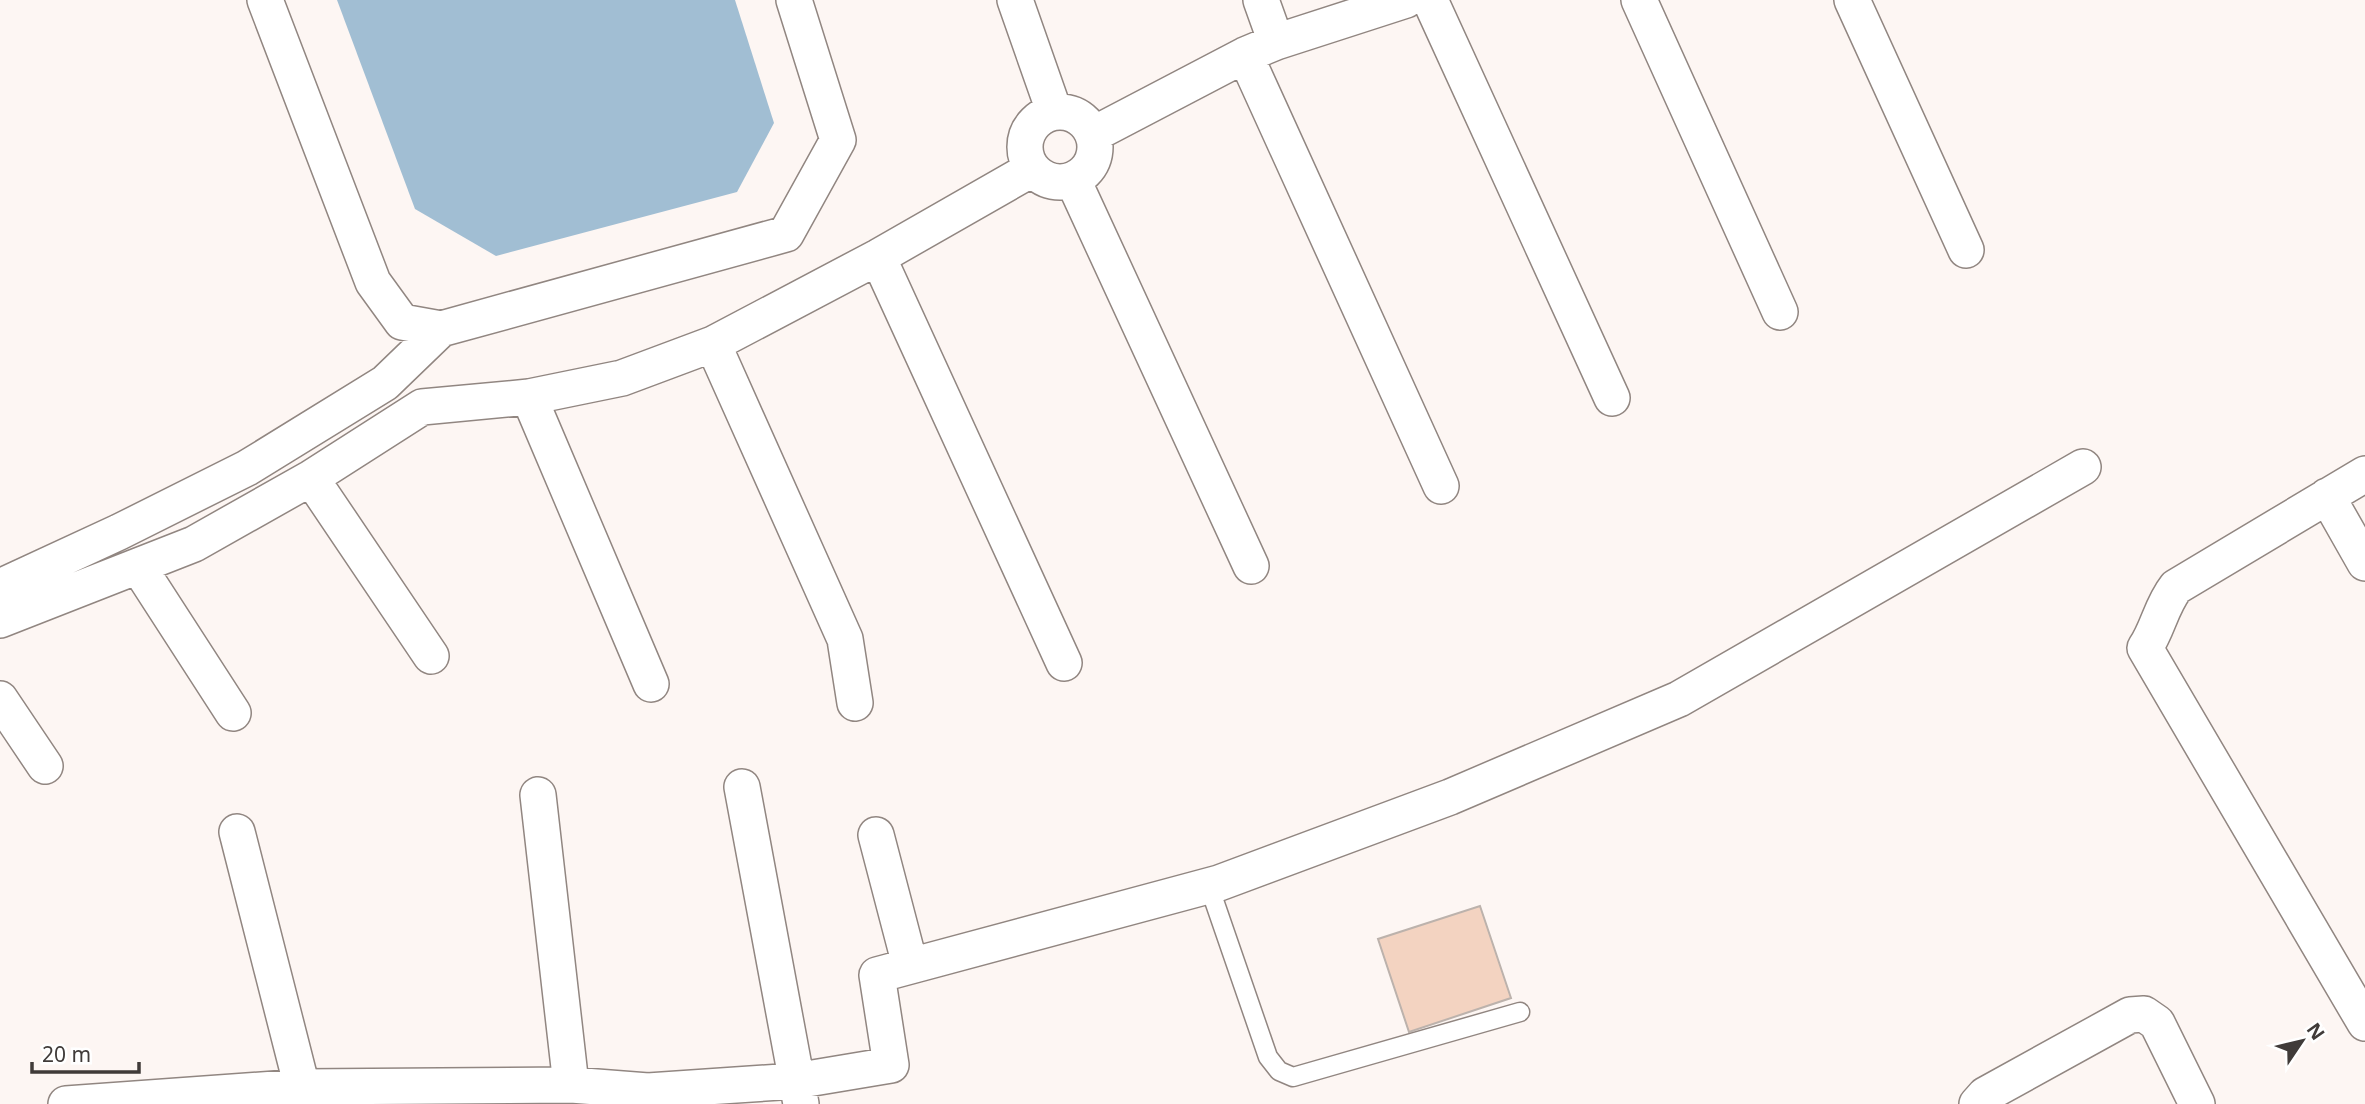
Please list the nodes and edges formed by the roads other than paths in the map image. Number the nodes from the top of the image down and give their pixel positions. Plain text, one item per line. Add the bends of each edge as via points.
1 (265, 0) edge
2 (794, 0) edge
3 (1014, 0) edge
4 (1261, 0) edge
5 (1406, 0) edge
6 (1430, 0) edge
7 (1639, 0) edge
8 (1852, 0) edge
9 (1276, 42) junction
10 (1244, 55) junction
11 (1055, 111) junction
12 (1094, 134) junction
13 (1032, 169) junction
14 (1073, 180) junction
15 (1966, 250) dead end
16 (878, 257) junction
17 (1780, 312) dead end
18 (441, 329) junction
19 (713, 344) junction
20 (529, 397) junction
21 (1612, 398) dead end
22 (2083, 467) dead end
23 (2365, 474) edge
24 (311, 478) junction
25 (1441, 486) dead end
26 (2327, 496) junction
27 (2365, 563) edge
28 (138, 566) junction
29 (1251, 566) dead end
30 (0, 587) edge
31 (0, 620) edge
32 (431, 656) dead end
33 (1063, 663) dead end
34 (651, 684) dead end
35 (0, 699) edge
36 (855, 703) dead end
37 (233, 713) dead end
38 (45, 766) dead end
39 (741, 787) dead end
40 (538, 795) dead end
41 (237, 832) dead end
42 (876, 835) dead end
43 (1209, 886) junction
44 (911, 965) junction
45 (1520, 1012) dead end
46 (2365, 1023) edge
47 (571, 1085) junction
48 (302, 1087) junction
49 (798, 1093) edge
50 (649, 1097) edge
51 (66, 1104) edge
52 (1978, 1104) edge
53 (2197, 1104) edge

1 - 18 street via 373,282 402,322
2 - 18 street via 838,140 786,233
3 - 11 street
4 - 9 street
5 - 9 street
6 - 21 street
7 - 17 street
8 - 15 street
9 - 10 street
10 - 12 street
10 - 25 street
11 - 12 street via 1079,116
11 - 13 street via 1033,123 1027,134 1024,146
12 - 14 street via 1090,166
13 - 14 street via 1051,181
13 - 16 street
14 - 29 street
16 - 19 street
16 - 33 street
18 - 30 street via 385,383 247,468
19 - 20 street via 622,378
19 - 36 street via 845,639
20 - 24 street via 422,407
20 - 34 street
22 - 43 street via 1679,699 1450,797
23 - 26 street
24 - 28 street via 194,544
24 - 32 street
26 - 27 street
26 - 46 street via 2176,587 2145,648
28 - 31 street
28 - 37 street
35 - 38 street
39 - 49 street
40 - 47 street
41 - 48 street
42 - 44 street
43 - 44 street
43 - 45 lane via 1268,1058 1279,1071 1293,1077
44 - 49 street via 877,975 891,1065
47 - 48 street
47 - 50 street
48 - 51 street
49 - 50 street
52 - 53 street via 1985,1095 2130,1015 2144,1014 2157,1023

